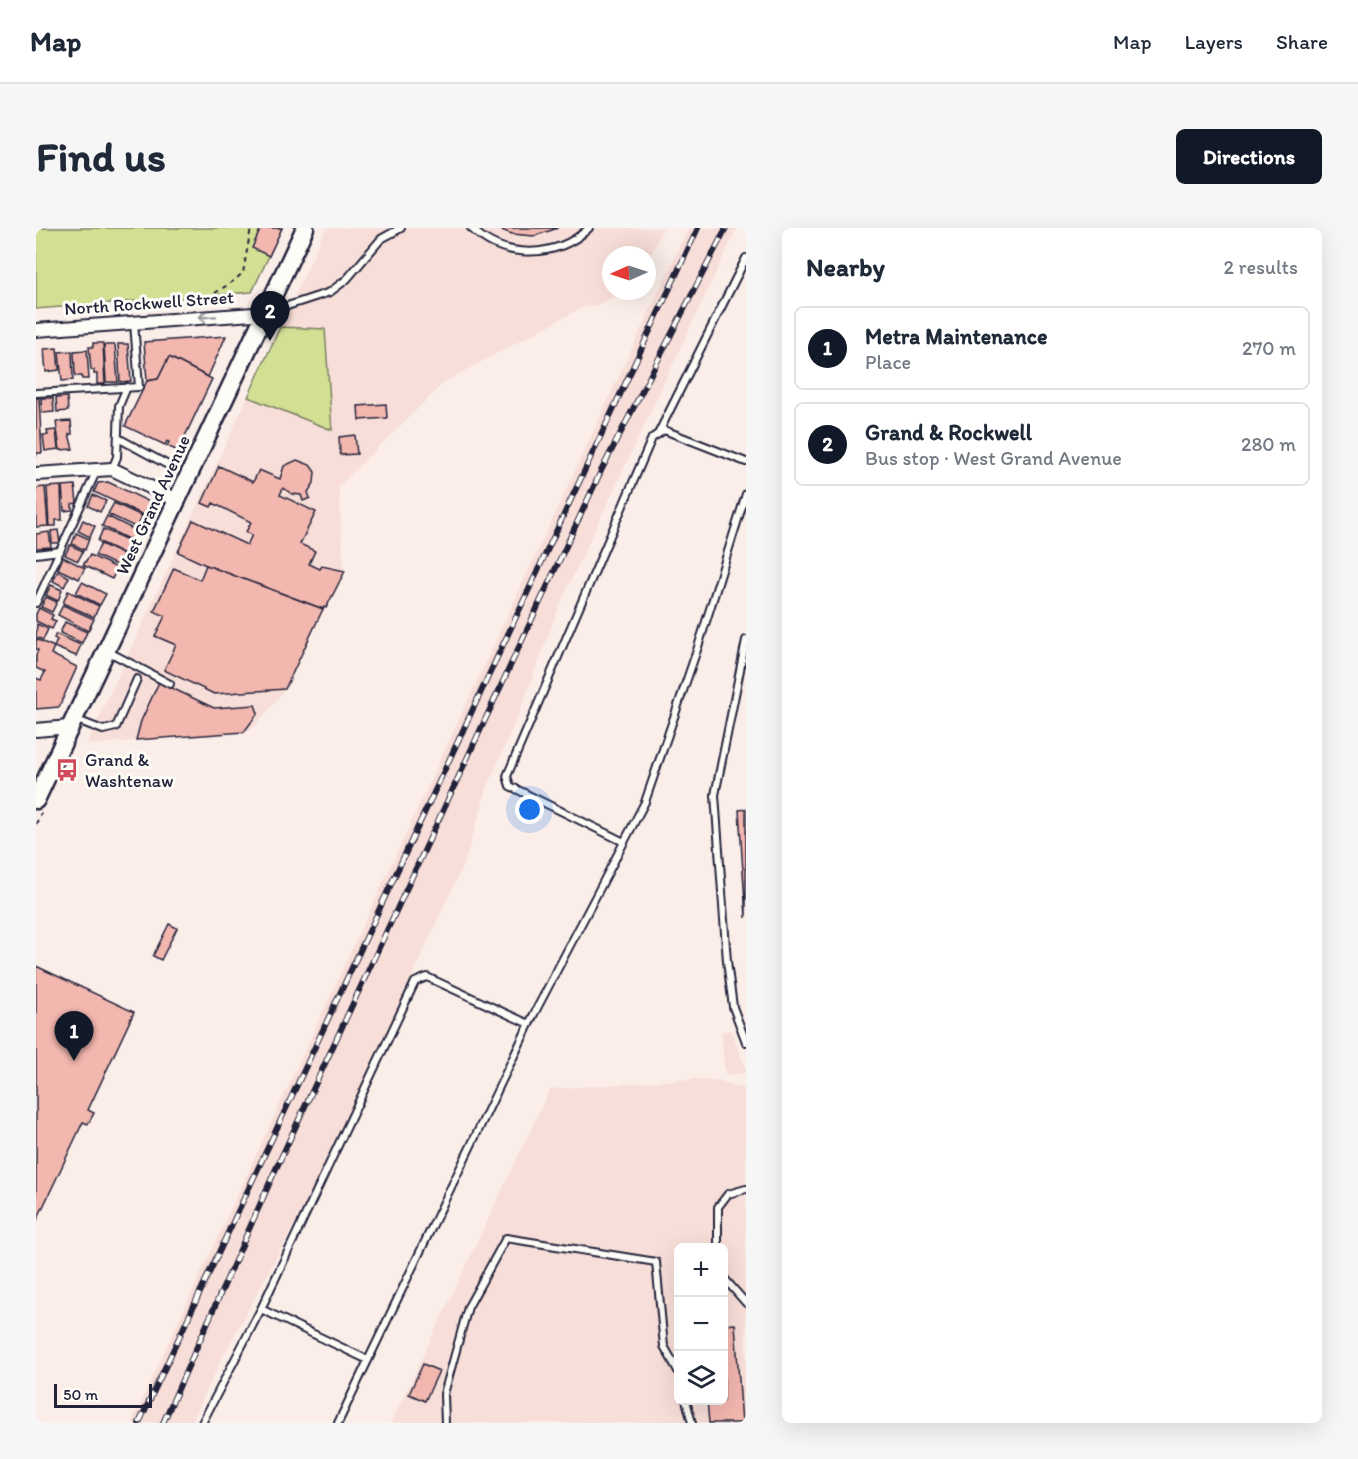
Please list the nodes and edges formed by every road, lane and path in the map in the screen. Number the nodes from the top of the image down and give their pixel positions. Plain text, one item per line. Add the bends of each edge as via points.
1 (251, 228) edge
2 (305, 228) edge
3 (401, 228) edge
4 (471, 228) edge
5 (589, 228) edge
6 (746, 258) edge
7 (200, 303) dead end
8 (266, 313) junction
9 (134, 323) junction
10 (36, 330) edge
11 (127, 387) junction
12 (36, 393) edge
13 (658, 434) junction
14 (118, 438) junction
15 (746, 462) edge
16 (166, 464) dead end
17 (98, 469) junction
18 (112, 469) junction
19 (36, 474) edge
20 (746, 494) edge
21 (177, 500) junction
22 (60, 551) junction
23 (36, 554) edge
24 (36, 603) edge
25 (746, 640) edge
26 (106, 650) junction
27 (137, 679) dead end
28 (170, 684) dead end
29 (71, 723) junction
30 (36, 730) edge
31 (36, 800) edge
32 (624, 842) junction
33 (529, 1024) junction
34 (746, 1042) edge
35 (746, 1189) edge
36 (718, 1243) edge
37 (728, 1283) edge
38 (746, 1303) edge
39 (261, 1309) junction
40 (368, 1360) junction
41 (674, 1364) edge
42 (688, 1405) edge
43 (202, 1423) edge
44 (338, 1423) edge
45 (445, 1423) edge
46 (692, 1423) edge

1 - 7 path via 243,273
2 - 8 main road, West Grand Avenue
3 - 8 lane via 381,239 347,279 330,292
4 - 5 lane via 500,248 523,253 546,251 568,243
6 - 13 lane
8 -> 9 street, North Rockwell Street
8 - 21 main road, West Grand Avenue
9 - 10 street, North Rockwell Street
9 - 11 lane via 139,387
11 - 12 lane
11 - 14 lane via 119,406
13 - 15 lane via 664,430
13 - 32 lane via 651,438 507,776 510,786
14 - 16 lane
14 - 18 lane
17 - 18 street
17 - 19 street
17 - 22 lane
18 - 21 street
20 - 32 lane via 645,802
21 - 26 main road, West Grand Avenue
22 - 23 lane
22 - 24 lane
25 - 34 lane via 715,795 727,961 733,1007
26 - 28 lane
26 - 29 main road, West Grand Avenue
27 - 29 lane via 116,727 103,730
29 - 30 street
29 - 31 main road, West Grand Avenue
32 - 33 lane
33 - 39 lane via 427,977 416,982
33 - 40 lane
35 - 36 lane via 728,1194 718,1207
37 - 38 lane
39 - 40 lane
39 - 43 lane
40 - 44 lane
41 - 45 lane via 664,1346 656,1262 506,1238 468,1307 444,1394
42 - 46 lane

